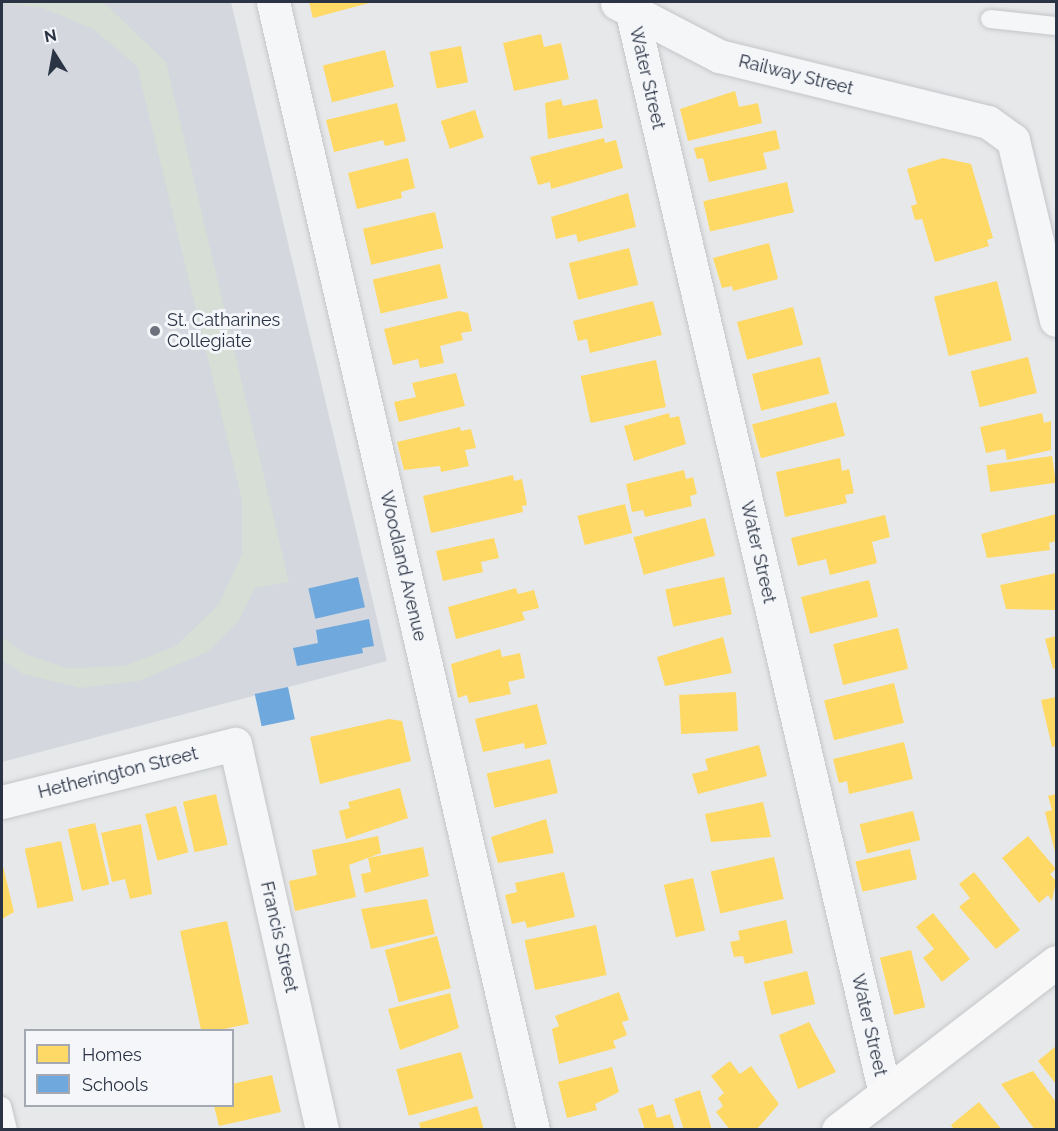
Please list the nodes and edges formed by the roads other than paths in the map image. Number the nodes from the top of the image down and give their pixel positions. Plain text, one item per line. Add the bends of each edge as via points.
1 (273, 2) edge
2 (622, 5) edge
3 (990, 19) dead end
4 (1056, 26) edge
5 (1056, 320) edge
6 (235, 744) joint
7 (2, 802) edge
8 (1056, 962) edge
9 (885, 1094) junction
10 (2, 1106) edge
11 (8, 1130) edge
12 (322, 1130) edge
13 (533, 1130) edge
14 (838, 1130) edge

1 - 13 street, Woodland Avenue
2 - 5 street, Railway Street via 719,56 988,123 1013,140
2 - 9 street, Water Street
3 - 4 lane
6 - 7 street, Hetherington Street
6 - 12 street, Francis Street
8 - 9 main road
9 - 14 main road
10 - 11 lane

